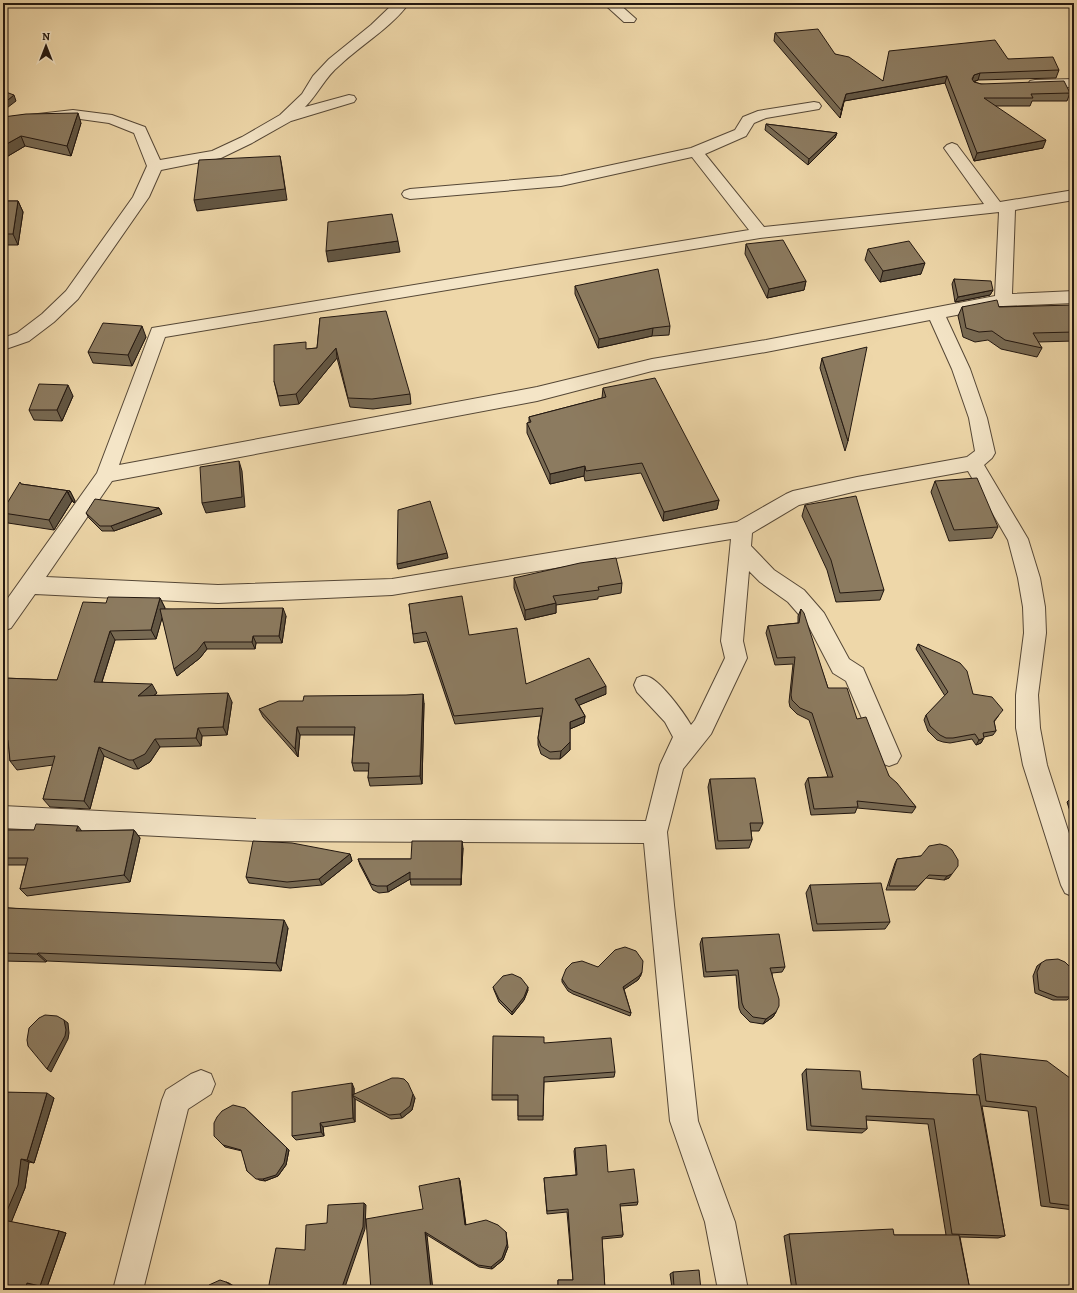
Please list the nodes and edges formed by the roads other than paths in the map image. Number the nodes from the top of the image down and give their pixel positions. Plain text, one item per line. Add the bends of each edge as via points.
1 (402, 3) edge
2 (610, 3) edge
3 (629, 19) dead end
4 (1074, 82) edge
5 (1018, 84) edge
6 (349, 99) dead end
7 (814, 106) dead end
8 (285, 118) junction
9 (3, 122) edge
10 (952, 148) dead end
11 (696, 152) junction
12 (155, 166) junction
13 (410, 194) dead end
14 (1074, 195) edge
15 (1001, 207) junction
16 (760, 232) junction
17 (1074, 297) edge
18 (1003, 300) junction
19 (935, 312) junction
20 (3, 344) edge
21 (973, 463) junction
22 (106, 476) junction
23 (741, 539) junction
24 (30, 585) junction
25 (3, 622) edge
26 (645, 685) dead end
27 (889, 756) dead end
28 (672, 765) junction
29 (3, 817) edge
30 (655, 832) junction
31 (1074, 885) edge
32 (201, 1084) dead end
33 (128, 1290) edge
34 (733, 1290) edge

1 - 8 street via 334,62 318,78 308,96
2 - 3 street
4 - 5 street
6 - 8 street
7 - 11 street via 763,114 748,120 740,133
8 - 12 street via 216,154
9 - 12 street via 73,114 112,119 140,130
10 - 15 street
11 - 13 street via 561,181
11 - 16 street
12 - 20 street via 142,197 72,295 23,337
14 - 15 street
15 - 16 street
15 - 18 street
16 - 22 street via 158,332
17 - 18 street
18 - 19 street
19 - 21 street via 961,369 978,418 985,453
19 - 22 street via 766,346 652,365 537,394
21 - 23 street via 857,484 793,499
21 - 31 street via 1018,539 1029,578 1035,633 1027,695 1028,728 1035,765
22 - 24 street
23 - 24 street via 392,587 218,594
23 - 27 street via 767,576 796,596 816,620 841,666 855,675
23 - 28 street via 732,641 736,658 703,727
24 - 25 street
26 - 28 street via 673,715 685,736
28 - 30 street
29 - 30 street via 256,830
30 - 34 street via 660,905 684,1121 720,1222
32 - 33 street via 176,1100

